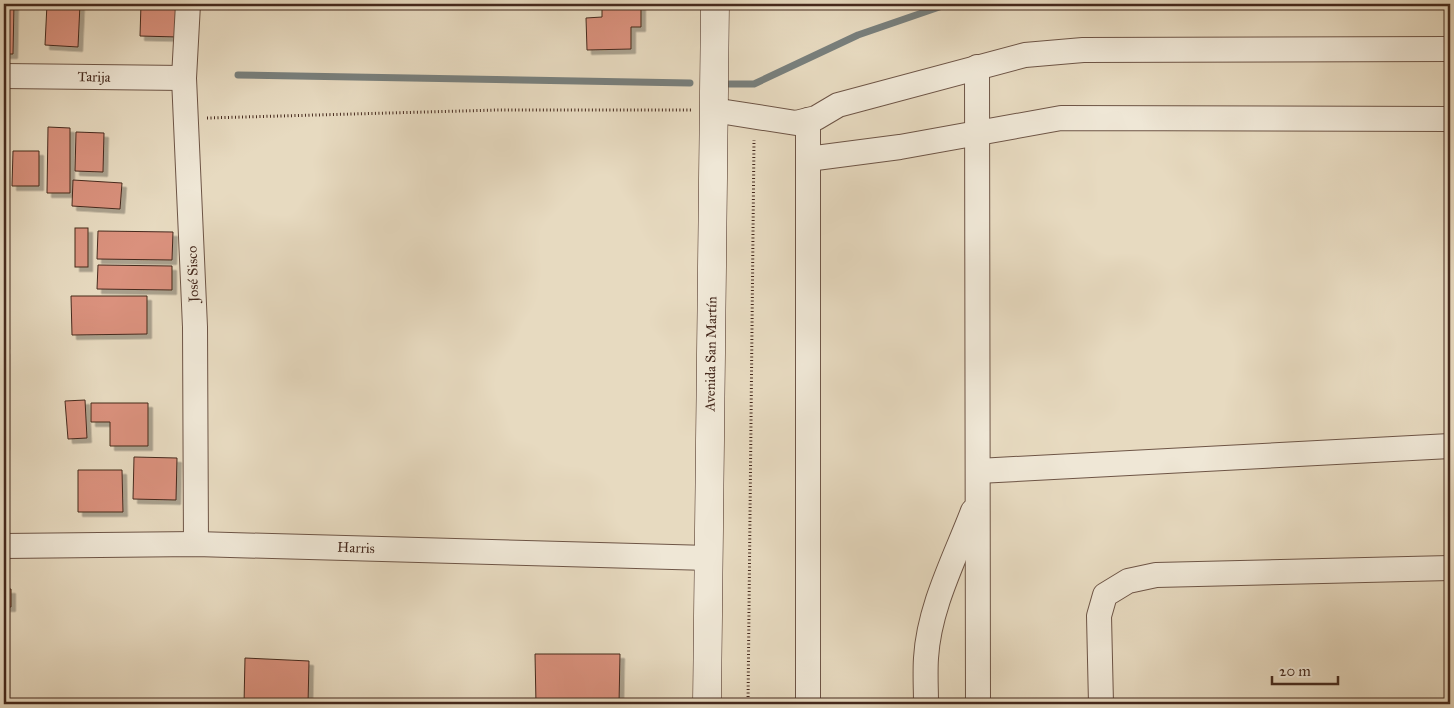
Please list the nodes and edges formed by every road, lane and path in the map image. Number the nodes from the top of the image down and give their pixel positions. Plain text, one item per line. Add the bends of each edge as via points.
1 (188, 4) edge
2 (715, 4) edge
3 (1450, 49) edge
4 (977, 66) junction
5 (4, 76) edge
6 (184, 78) junction
7 (714, 110) junction
8 (187, 119) junction
9 (1450, 119) edge
10 (808, 120) junction
11 (977, 133) junction
12 (754, 139) dead end
13 (808, 159) junction
14 (1450, 446) edge
15 (978, 471) junction
16 (978, 500) junction
17 (196, 544) junction
18 (4, 546) edge
19 (708, 558) junction
20 (1450, 568) edge
21 (707, 704) edge
22 (748, 704) edge
23 (808, 704) edge
24 (926, 704) edge
25 (978, 704) edge
26 (1101, 704) edge

1 - 6 street, José Sisco
2 - 7 street, Avenida San Martín
3 - 4 street via 1083,50 1025,55
4 - 10 street via 838,105
4 - 11 street
5 - 6 street, Tarija
6 - 8 street, José Sisco
7 - 8 path via 498,110
7 - 10 street via 796,123
7 - 19 street, Avenida San Martín
8 - 17 street, José Sisco via 195,327
9 - 11 street via 1061,118
10 - 13 street
11 - 13 street
11 - 15 street
12 - 22 path
13 - 23 street
14 - 15 street
15 - 16 street
16 - 24 street via 940,596 930,635 926,658
16 - 25 street
17 - 18 street, Harris
17 - 19 street, Harris
19 - 21 street, Avenida San Martín
20 - 26 street via 1156,575 1128,581 1104,595 1099,616

